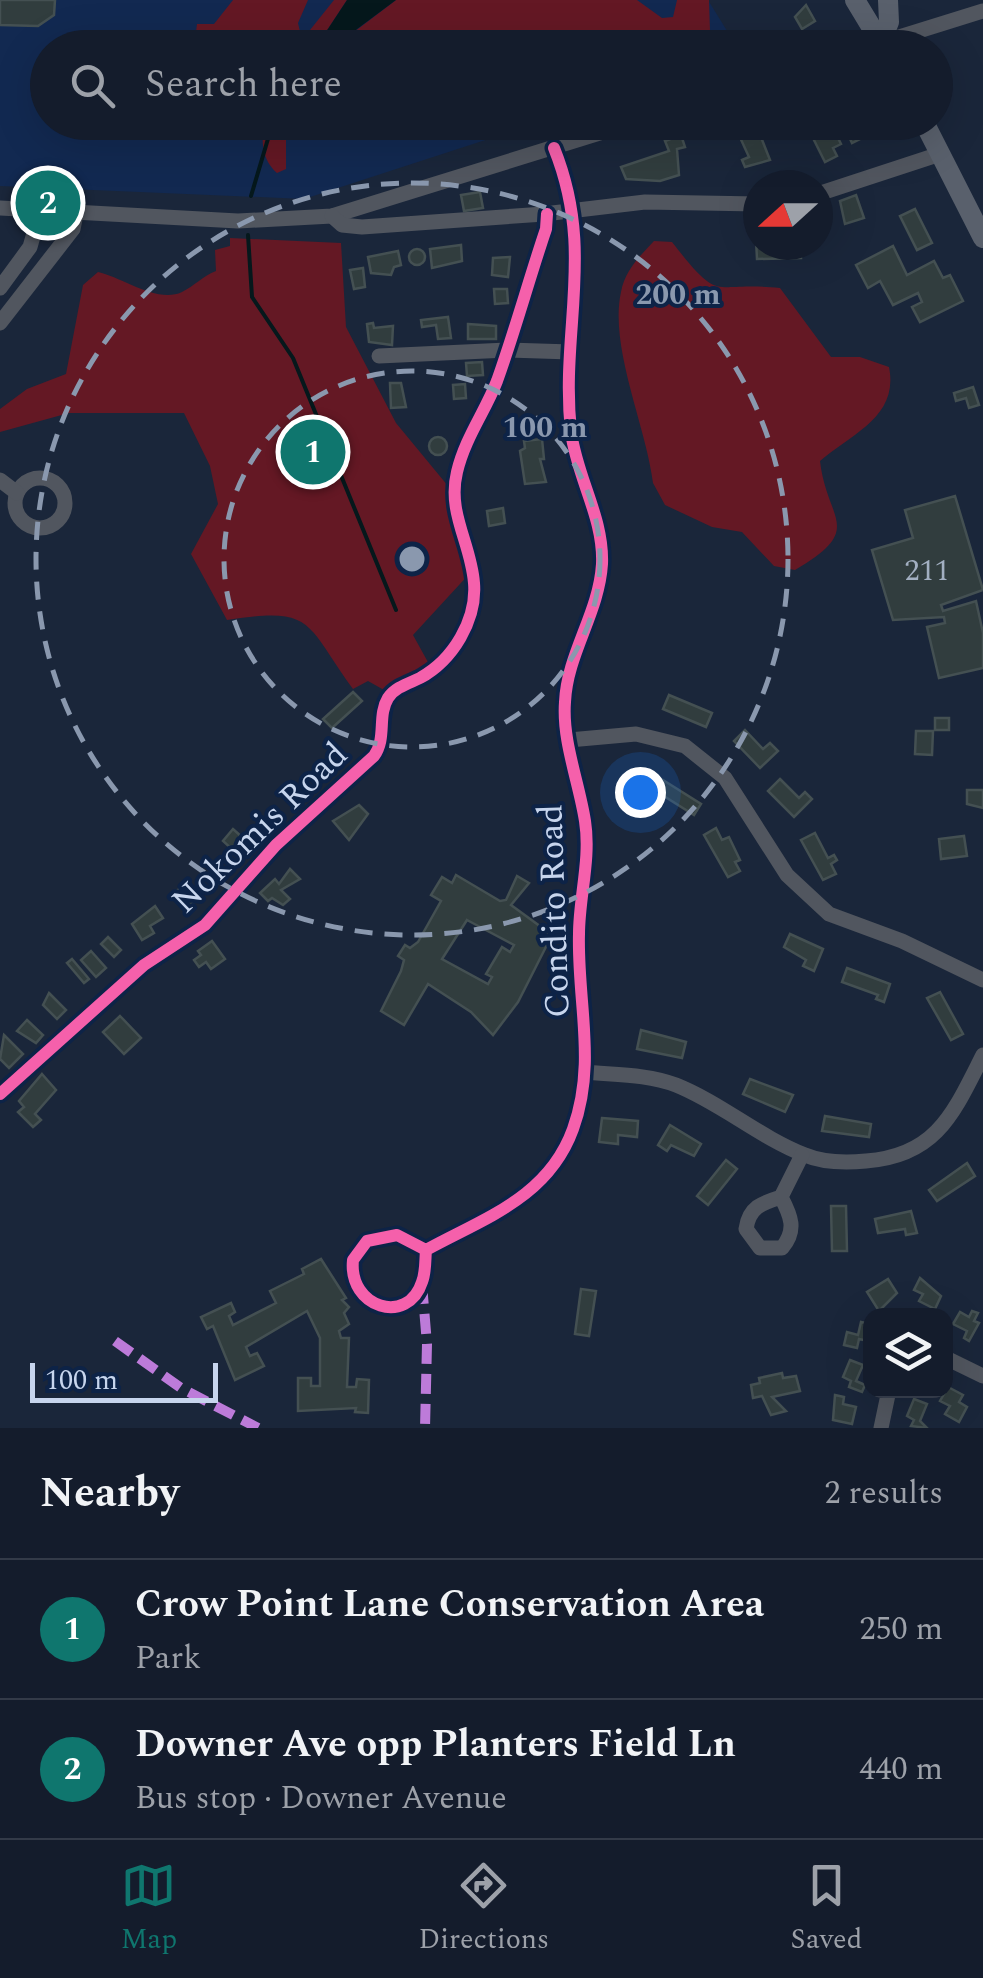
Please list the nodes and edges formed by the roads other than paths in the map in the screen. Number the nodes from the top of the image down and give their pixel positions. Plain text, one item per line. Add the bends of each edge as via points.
1 (855, 0) edge
2 (870, 0) edge
3 (888, 0) edge
4 (983, 11) edge
5 (869, 30) edge
6 (874, 30) edge
7 (885, 30) edge
8 (925, 30) edge
9 (579, 140) edge
10 (933, 140) edge
11 (554, 148) junction
12 (940, 154) junction
13 (833, 189) edge
14 (743, 203) edge
15 (0, 208) edge
16 (574, 210) junction
17 (40, 212) junction
18 (76, 214) junction
19 (546, 214) junction
20 (332, 216) junction
21 (983, 238) edge
22 (0, 288) edge
23 (0, 323) edge
24 (507, 350) junction
25 (571, 352) junction
26 (379, 356) dead end
27 (0, 480) edge
28 (16, 493) dead end
29 (569, 740) junction
30 (983, 980) edge
31 (983, 1055) edge
32 (584, 1072) junction
33 (0, 1094) edge
34 (802, 1155) junction
35 (781, 1196) dead end
36 (426, 1250) junction
37 (953, 1361) edge
38 (983, 1376) edge
39 (888, 1398) edge
40 (880, 1428) edge

1 - 5 main road
2 - 6 main road
3 - 7 main road
4 - 8 street
9 - 11 street
10 - 12 main road
11 - 16 street, Condito Road
11 - 20 street
12 - 13 street
12 - 21 main road
14 - 16 street via 669,200
15 - 17 street
16 - 19 street
16 - 25 street, Condito Road
17 - 18 street
17 - 22 street via 30,247
18 - 20 street via 267,221
18 - 23 street via 73,229
19 - 20 street via 362,226
19 - 24 street, Nokomis Road
24 - 25 street
24 - 26 street
24 - 33 street, Nokomis Road via 468,437 453,490 474,585 457,643 432,670 390,695 374,756 256,864 205,925 144,965
25 - 29 street, Condito Road via 571,432 602,559 600,592 564,702
27 - 28 street
29 - 30 street via 636,734 685,746 724,778 787,875 816,904
29 - 32 street, Condito Road via 586,825 578,954
31 - 34 street via 943,1128 925,1144 862,1162
32 - 34 street via 677,1086
32 - 36 street, Condito Road via 566,1145 531,1191 495,1217
34 - 35 street
36 - 36 street via 422,1284 398,1306 368,1301 356,1288 353,1260 367,1241 398,1235
37 - 38 street
39 - 40 street

